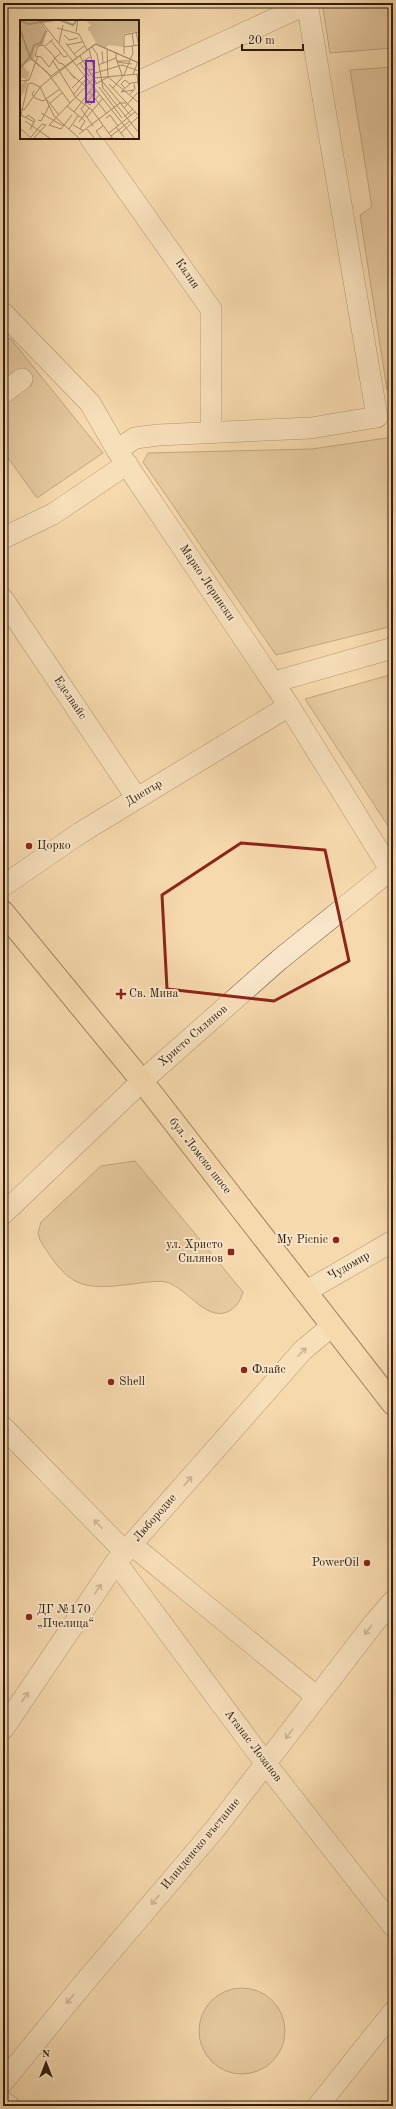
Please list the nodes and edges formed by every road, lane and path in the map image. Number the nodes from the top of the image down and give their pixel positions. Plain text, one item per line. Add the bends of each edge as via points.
1 (299, 5) edge
2 (139, 82) edge
3 (91, 139) edge
4 (3, 313) edge
5 (22, 379) dead end
6 (3, 393) edge
7 (385, 416) edge
8 (211, 433) junction
9 (122, 457) junction
10 (3, 538) edge
11 (3, 599) edge
12 (393, 648) edge
13 (274, 682) junction
14 (289, 706) junction
15 (136, 797) junction
16 (392, 871) edge
17 (3, 886) edge
18 (3, 912) edge
19 (142, 1081) junction
20 (3, 1214) edge
21 (393, 1241) edge
22 (305, 1292) junction
23 (332, 1326) junction
24 (393, 1404) edge
25 (3, 1426) edge
26 (124, 1553) junction
27 (393, 1601) edge
28 (317, 1697) junction
29 (6, 1716) edge
30 (266, 1764) junction
31 (393, 1926) edge
32 (393, 2012) edge
33 (3, 2082) edge
34 (3, 2102) edge
35 (9, 2106) edge
36 (318, 2106) edge

1 - 2 street
1 - 7 street via 317,62
3 - 8 street, Калия via 211,309
4 - 9 street, Марко Лерински via 90,403
5 - 6 street
7 - 8 street via 311,428
8 - 9 street via 135,438
9 - 10 street via 53,514
9 - 13 street, Марко Лерински
11 - 15 street, Еделвайс
12 - 13 street
13 - 14 street, Марко Лерински
14 - 15 street, Днепър
14 - 16 street, Марко Лерински
15 - 17 street, Днепър
16 - 19 street, Христо Силянов via 280,960
18 - 19 main road, бул. Ломско шосе
19 - 20 street, Христо Силянов
19 - 22 main road, бул. Ломско шосе
21 - 22 street, Чудомир
22 - 23 main road, бул. Ломско шосе
23 - 24 main road, бул. Ломско шосе
26 -> 23 street, Любородие via 303,1350
26 -> 25 street
26 - 28 street
29 -> 26 street, Любородие
26 - 30 street, Атанас Лозанов
27 -> 28 street, Илинденско въстание
28 -> 30 street, Илинденско въстание
30 - 31 street, Атанас Лозанов
30 -> 33 street, Илинденско въстание via 215,1830
32 - 36 street
34 - 35 street

